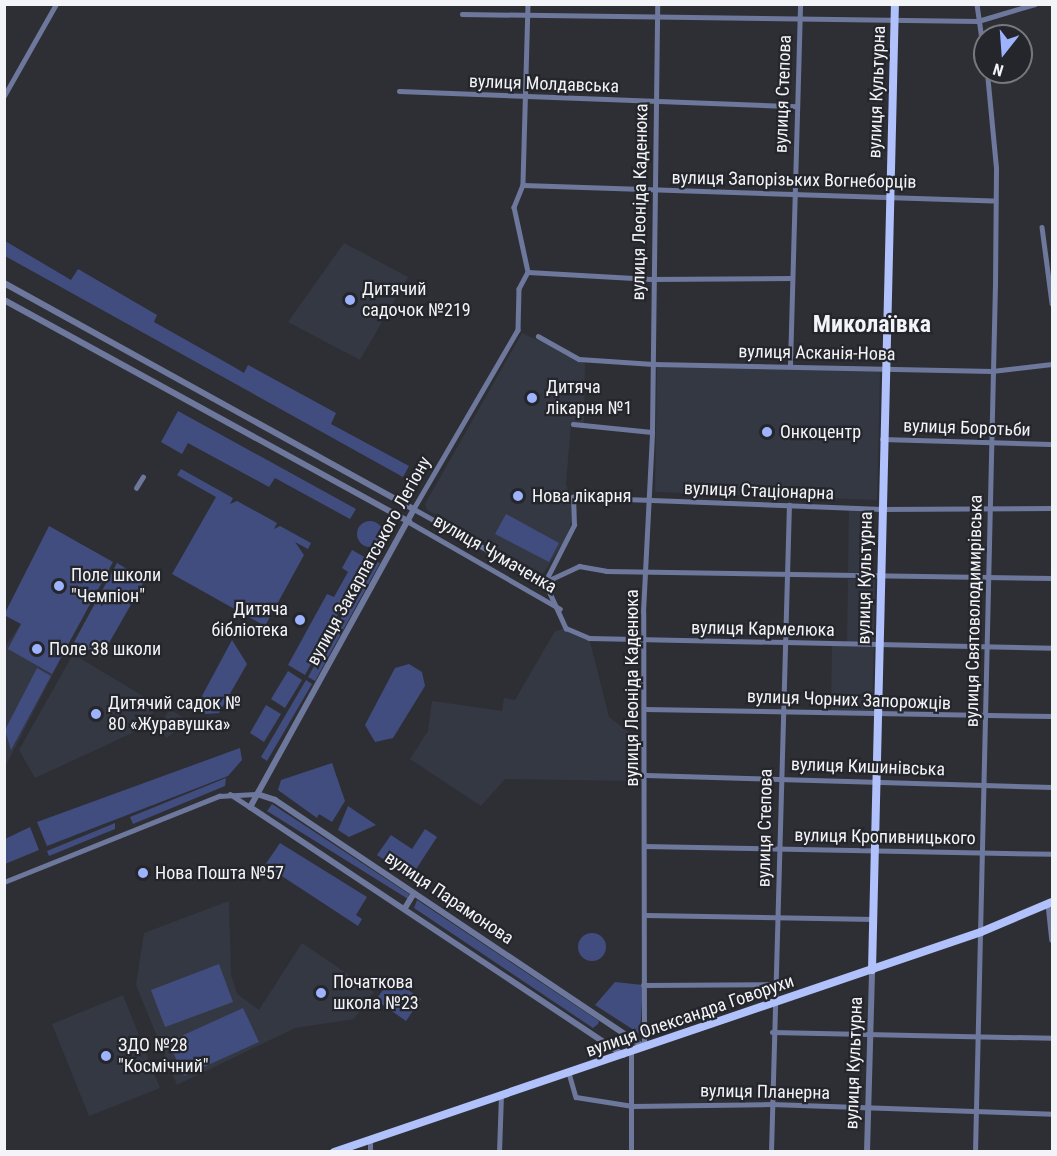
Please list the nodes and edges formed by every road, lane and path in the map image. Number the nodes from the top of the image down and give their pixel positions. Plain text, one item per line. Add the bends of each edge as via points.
1 (56, 4) edge
2 (528, 4) edge
3 (657, 4) edge
4 (800, 4) edge
5 (894, 4) edge
6 (977, 4) edge
7 (1035, 4) edge
8 (462, 14) dead end
9 (528, 15) junction
10 (656, 16) junction
11 (800, 18) junction
12 (894, 21) junction
13 (978, 21) junction
14 (979, 24) edge
15 (988, 84) edge
16 (399, 92) dead end
17 (4, 96) edge
18 (525, 97) junction
19 (655, 102) junction
20 (796, 106) junction
21 (523, 185) junction
22 (653, 190) junction
23 (794, 190) junction
24 (889, 195) junction
25 (993, 201) junction
26 (1042, 227) dead end
27 (528, 272) junction
28 (792, 278) junction
29 (651, 279) junction
30 (4, 283) edge
31 (4, 300) edge
32 (1053, 303) edge
33 (538, 336) dead end
34 (653, 364) junction
35 (1053, 364) edge
36 (790, 365) junction
37 (885, 368) junction
38 (992, 371) junction
39 (573, 424) dead end
40 (652, 432) junction
41 (882, 439) junction
42 (991, 440) junction
43 (1050, 444) dead end
44 (143, 477) dead end
45 (136, 488) dead end
46 (651, 502) junction
47 (789, 505) junction
48 (1053, 508) edge
49 (414, 509) junction
50 (882, 509) junction
51 (989, 510) junction
52 (409, 522) junction
53 (647, 570) junction
54 (785, 574) junction
55 (879, 578) junction
56 (1053, 578) edge
57 (988, 579) junction
58 (545, 582) junction
59 (560, 609) junction
60 (643, 640) junction
61 (783, 643) junction
62 (878, 645) junction
63 (986, 646) junction
64 (1053, 648) edge
65 (645, 709) junction
66 (783, 710) junction
67 (877, 715) junction
68 (1053, 716) edge
69 (986, 717) junction
70 (646, 775) junction
71 (779, 777) junction
72 (984, 784) junction
73 (875, 785) junction
74 (1053, 787) edge
75 (230, 794) junction
76 (257, 794) junction
77 (250, 807) junction
78 (644, 846) junction
79 (778, 849) junction
80 (874, 851) junction
81 (983, 853) junction
82 (1053, 854) edge
83 (4, 882) edge
84 (414, 893) junction
85 (1050, 903) edge
86 (405, 908) junction
87 (646, 915) junction
88 (776, 918) junction
89 (873, 918) junction
90 (981, 932) junction
91 (1053, 940) edge
92 (872, 970) junction
93 (774, 984) junction
94 (643, 985) junction
95 (774, 1004) junction
96 (772, 1032) junction
97 (870, 1034) junction
98 (976, 1037) junction
99 (1053, 1038) edge
100 (644, 1047) junction
101 (627, 1054) junction
102 (568, 1073) junction
103 (501, 1094) junction
104 (771, 1104) junction
105 (632, 1106) junction
106 (868, 1108) junction
107 (975, 1111) junction
108 (1053, 1114) edge
109 (370, 1136) junction
110 (334, 1152) edge
111 (370, 1152) edge
112 (500, 1152) edge
113 (631, 1152) edge
114 (771, 1152) edge
115 (867, 1152) edge
116 (975, 1152) edge

1 - 17 street
2 - 9 street
3 - 10 street, вулиця Леоніда Каденюка
4 - 11 street, вулиця Степова
5 - 12 main road, вулиця Культурна
6 - 13 street
7 - 13 street
8 - 9 street
9 - 10 street
9 - 18 street
10 - 11 street
10 - 19 street, вулиця Леоніда Каденюка
11 - 12 street
11 - 20 street, вулиця Степова
12 - 13 street
12 - 24 main road, вулиця Культурна
13 - 14 street
15 - 25 street, вулиця Святоволодимирівська via 996,168
16 - 18 street, вулиця Молдавська
18 - 19 street, вулиця Молдавська
18 - 21 street
19 - 20 street, вулиця Молдавська
19 - 22 street, вулиця Леоніда Каденюка
20 - 23 street, вулиця Степова
21 - 22 street, вулиця Запорізьких Вогнеборців
21 - 27 street via 514,207
22 - 23 street, вулиця Запорізьких Вогнеборців
22 - 29 street, вулиця Леоніда Каденюка
23 - 24 street, вулиця Запорізьких Вогнеборців
23 - 28 street, вулиця Степова
24 - 25 street, вулиця Запорізьких Вогнеборців
24 - 37 main road, вулиця Культурна
25 - 38 street, вулиця Святоволодимирівська
26 - 32 street
27 - 29 street
27 - 49 street, вулиця Закарпатського Легіону via 519,289 518,330
28 - 29 street
28 - 36 street, вулиця Степова
29 - 34 street, вулиця Леоніда Каденюка
30 - 49 street, вулиця Чумаченка
31 - 52 street, вулиця Чумаченка
33 - 34 street, вулиця Асканія-Нова via 579,359
34 - 36 street, вулиця Асканія-Нова
34 - 40 street, вулиця Леоніда Каденюка
35 - 38 street, вулиця Асканія-Нова
36 - 37 street, вулиця Асканія-Нова
37 - 38 street, вулиця Асканія-Нова
37 - 41 main road, вулиця Культурна
38 - 42 street, вулиця Святоволодимирівська
39 - 40 street
40 - 46 street, вулиця Леоніда Каденюка
41 - 42 street, вулиця Боротьби
41 - 50 main road, вулиця Культурна
42 - 43 street, вулиця Боротьби
42 - 51 street, вулиця Святоволодимирівська
44 - 45 street
46 - 47 street, вулиця Стаціонарна
46 - 53 street, вулиця Леоніда Каденюка
46 - 58 street, вулиця Стаціонарна via 573,497 574,525
47 - 50 street, вулиця Стаціонарна
47 - 54 street, вулиця Степова
48 - 51 street, вулиця Стаціонарна
49 - 52 street, вулиця Закарпатського Легіону
49 - 58 street, вулиця Чумаченка
50 - 51 street, вулиця Стаціонарна
50 - 55 main road, вулиця Культурна
51 - 57 street, вулиця Святоволодимирівська
52 - 59 street, вулиця Чумаченка
52 - 76 street, вулиця Закарпатського Легіону
53 - 54 street
53 - 58 street via 574,566
53 - 60 street, вулиця Леоніда Каденюка
54 - 55 street
54 - 61 street, вулиця Степова
55 - 57 street
55 - 62 main road, вулиця Культурна
56 - 57 street
57 - 63 street, вулиця Святоволодимирівська
58 - 59 street, вулиця Чумаченка
59 - 60 street, вулиця Кармелюка via 566,628 589,638
60 - 61 street, вулиця Кармелюка
60 - 65 street, вулиця Леоніда Каденюка
61 - 62 street, вулиця Кармелюка
61 - 66 street, вулиця Степова
62 - 63 street, вулиця Кармелюка
62 - 67 main road, вулиця Культурна
63 - 64 street, вулиця Кармелюка
63 - 69 street, вулиця Святоволодимирівська
65 - 66 street, вулиця Чорних Запорожців
65 - 70 street, вулиця Леоніда Каденюка
66 - 67 street, вулиця Чорних Запорожців
66 - 71 street, вулиця Степова
67 - 69 street, вулиця Чорних Запорожців
67 - 73 main road, вулиця Культурна
68 - 69 street, вулиця Чорних Запорожців
69 - 72 street, вулиця Святоволодимирівська
70 - 71 street, вулиця Кишинівська
70 - 78 street, вулиця Леоніда Каденюка
71 - 73 street, вулиця Кишинівська
71 - 79 street, вулиця Степова
72 - 73 street, вулиця Кишинівська
72 - 74 street, вулиця Кишинівська
72 - 81 street, вулиця Святоволодимирівська
73 - 80 main road, вулиця Культурна
75 - 76 street, вулиця Парамонова
75 - 77 street, вулиця Парамонова
75 - 83 street, вулиця Парамонова
76 - 77 street, вулиця Закарпатського Легіону
76 - 84 street, вулиця Парамонова via 275,800
77 - 86 street, вулиця Парамонова
78 - 79 street, вулиця Кропивницького
78 - 87 street, вулиця Леоніда Каденюка
79 - 80 street, вулиця Кропивницького
79 - 88 street, вулиця Степова
80 - 81 street, вулиця Кропивницького
80 - 89 main road, вулиця Культурна
81 - 82 street, вулиця Кропивницького
81 - 90 street, вулиця Святоволодимирівська
84 - 86 street
84 - 100 street, вулиця Парамонова
85 - 90 main road, вулиця Олександра Говорухи
85 - 91 street
86 - 101 street, вулиця Парамонова
87 - 88 street
87 - 94 street, вулиця Леоніда Каденюка
88 - 89 street
88 - 93 street, вулиця Степова
89 - 92 main road, вулиця Культурна
90 - 92 main road, вулиця Олександра Говорухи
90 - 98 street, вулиця Святоволодимирівська
92 - 95 main road, вулиця Олександра Говорухи
92 - 97 street, вулиця Культурна
93 - 94 street
93 - 95 street, вулиця Степова
94 - 100 street, вулиця Леоніда Каденюка
95 - 96 street, вулиця Степова
95 - 100 main road, вулиця Олександра Говорухи
96 - 97 street
96 - 104 street, вулиця Степова
97 - 98 street
97 - 106 street, вулиця Культурна
98 - 99 street
98 - 107 street, вулиця Святоволодимирівська
100 - 101 main road, вулиця Олександра Говорухи
101 - 102 main road, вулиця Олександра Говорухи
101 - 105 street
102 - 103 main road, вулиця Олександра Говорухи
102 - 105 street, вулиця Планерна via 576,1097
103 - 109 main road, вулиця Олександра Говорухи
103 - 112 street
104 - 105 street, вулиця Планерна
104 - 106 street, вулиця Планерна
104 - 114 street, вулиця Степова
105 - 113 street
106 - 107 street, вулиця Планерна
106 - 115 street, вулиця Культурна
107 - 108 street, вулиця Планерна
107 - 116 street, вулиця Святоволодимирівська
109 - 110 main road, вулиця Олександра Говорухи
109 - 111 street

